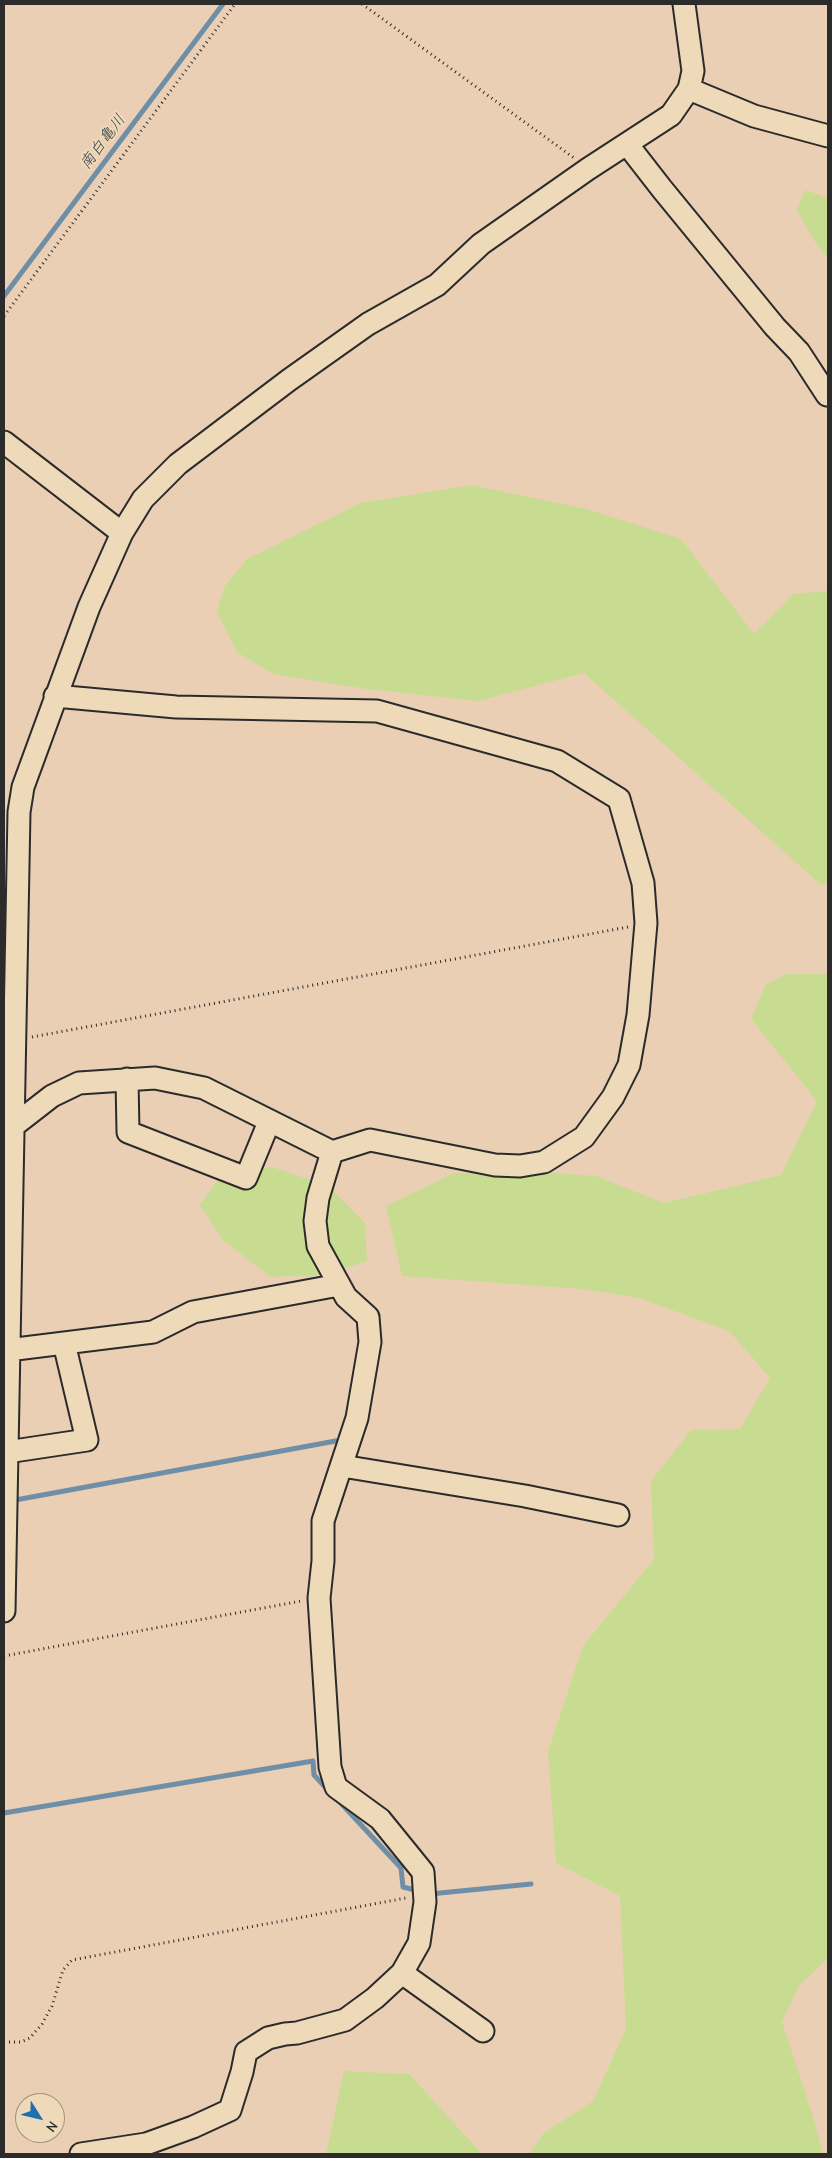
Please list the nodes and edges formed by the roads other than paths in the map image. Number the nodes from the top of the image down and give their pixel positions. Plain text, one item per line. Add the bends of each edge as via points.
1 (684, 4) edge
2 (689, 89) junction
3 (828, 136) edge
4 (628, 144) junction
5 (827, 395) dead end
6 (4, 442) edge
7 (122, 533) junction
8 (55, 696) junction
9 (127, 1079) junction
10 (269, 1122) junction
11 (12, 1127) junction
12 (332, 1152) junction
13 (339, 1285) junction
14 (64, 1343) junction
15 (8, 1350) junction
16 (6, 1452) junction
17 (342, 1466) junction
18 (618, 1515) dead end
19 (4, 1611) edge
20 (402, 1973) junction
21 (483, 2031) dead end
22 (81, 2154) edge

1 - 2 street via 693,71
2 - 3 street via 754,116
2 - 4 street via 671,115
4 - 5 street via 775,327 800,352
4 - 7 street via 588,168 481,244 437,285 368,324 178,464 143,499
6 - 7 street
7 - 8 street
8 - 11 street via 23,787 19,812
8 - 12 street via 176,708 377,712 557,761 619,799 643,883 646,923 638,1015 628,1065 614,1096 584,1137 544,1162 520,1166 495,1165 370,1140
9 - 10 street via 155,1078 204,1088
9 - 10 street via 128,1132 246,1178
9 - 11 street via 80,1083 52,1096
10 - 12 street
11 - 15 street
12 - 13 street via 318,1198 315,1221 318,1246
13 - 14 street via 192,1312 153,1332
13 - 17 street via 368,1317 370,1342 357,1418
14 - 15 street
14 - 16 street via 87,1440
15 - 16 street
16 - 19 street
17 - 18 street
17 - 20 street via 323,1521 319,1598 330,1767 336,1787 380,1819 423,1872 426,1902 418,1943
20 - 21 street
20 - 22 street via 345,2020 297,2034 268,2038 246,2052 230,2110 146,2144

